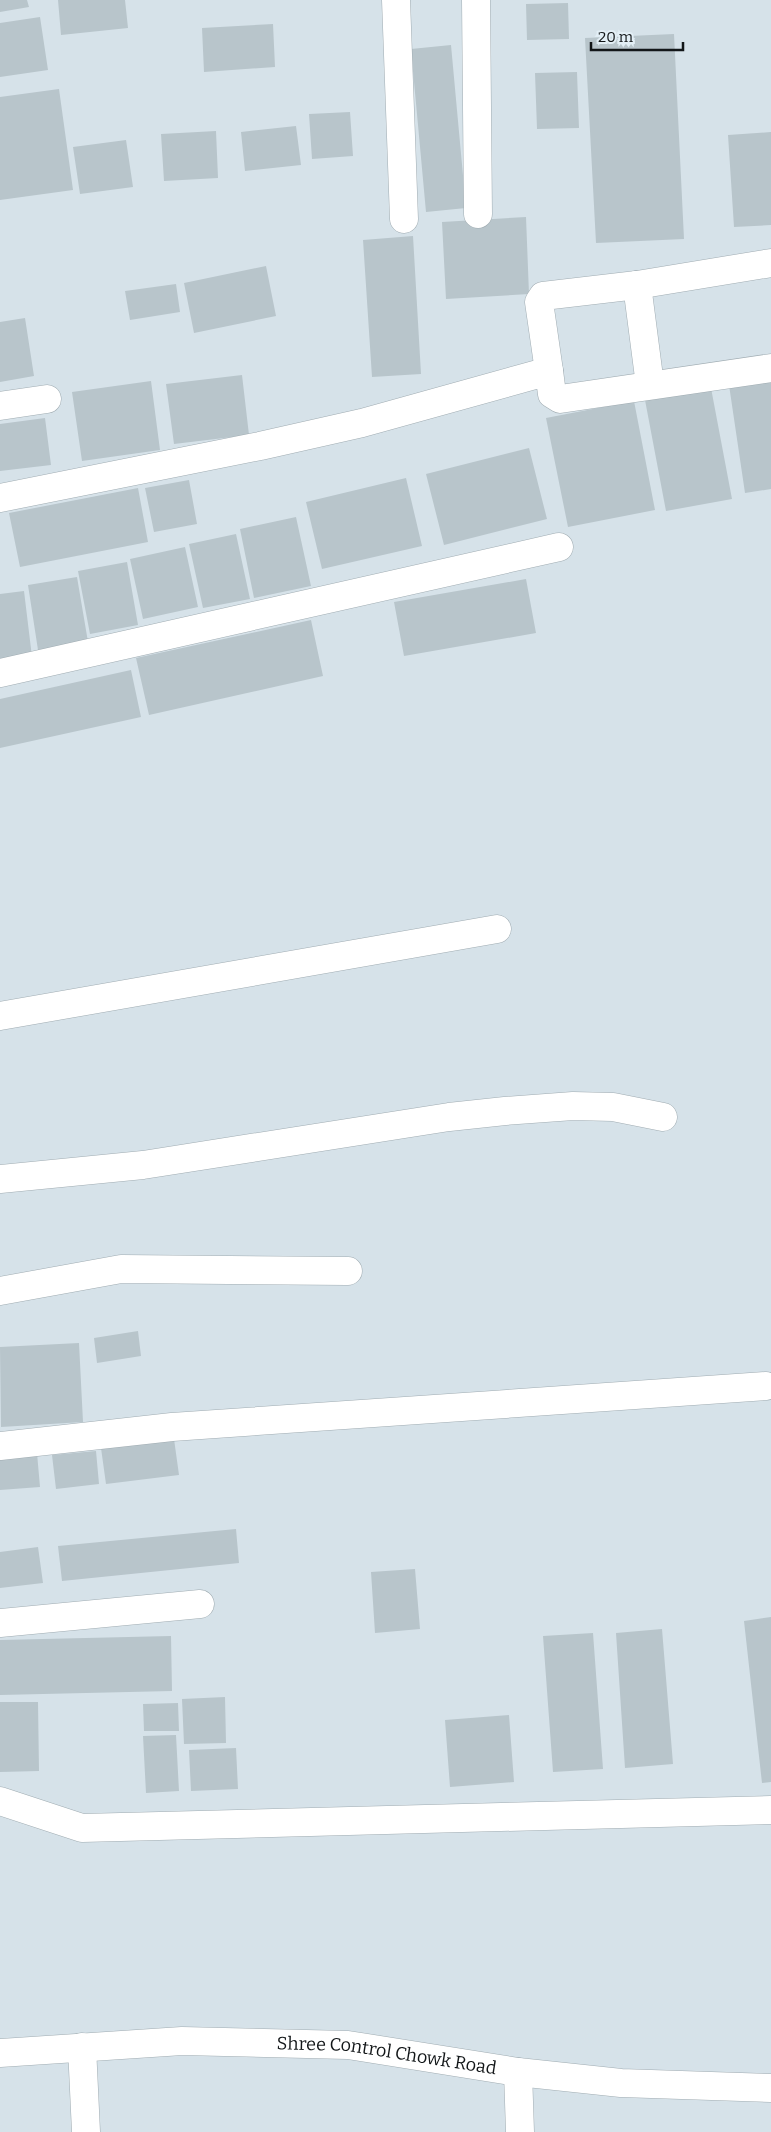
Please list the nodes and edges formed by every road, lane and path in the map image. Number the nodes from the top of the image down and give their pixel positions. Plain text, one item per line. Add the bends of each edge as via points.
1 (396, 0) edge
2 (476, 0) edge
3 (478, 214) dead end
4 (404, 219) dead end
5 (771, 263) edge
6 (637, 285) junction
7 (771, 368) edge
8 (549, 371) junction
9 (650, 386) junction
10 (47, 399) dead end
11 (0, 406) edge
12 (0, 498) edge
13 (559, 547) dead end
14 (0, 673) edge
15 (497, 929) dead end
16 (0, 1016) edge
17 (663, 1117) dead end
18 (0, 1179) edge
19 (348, 1272) dead end
20 (0, 1291) edge
21 (766, 1386) dead end
22 (0, 1446) edge
23 (200, 1604) dead end
24 (0, 1623) edge
25 (0, 1801) edge
26 (771, 1810) edge
27 (82, 2047) junction
28 (0, 2053) edge
29 (518, 2072) junction
30 (771, 2088) edge
31 (86, 2132) edge
32 (520, 2132) edge

1 - 4 street
2 - 3 street
5 - 6 street
6 - 8 street via 540,298
6 - 9 street
7 - 9 street
8 - 9 street via 552,394 560,399
8 - 12 street via 362,423
10 - 11 street
13 - 14 street
15 - 16 street
17 - 18 street via 613,1107 572,1106 505,1111 143,1165
19 - 20 street via 121,1269
21 - 22 street via 172,1427
23 - 24 street
25 - 26 street via 82,1828
27 - 28 street, Shree Control Chowk Road
27 - 29 street, Shree Control Chowk Road via 182,2041 348,2045
27 - 31 street
29 - 30 street, Shree Control Chowk Road via 621,2083
29 - 32 street

